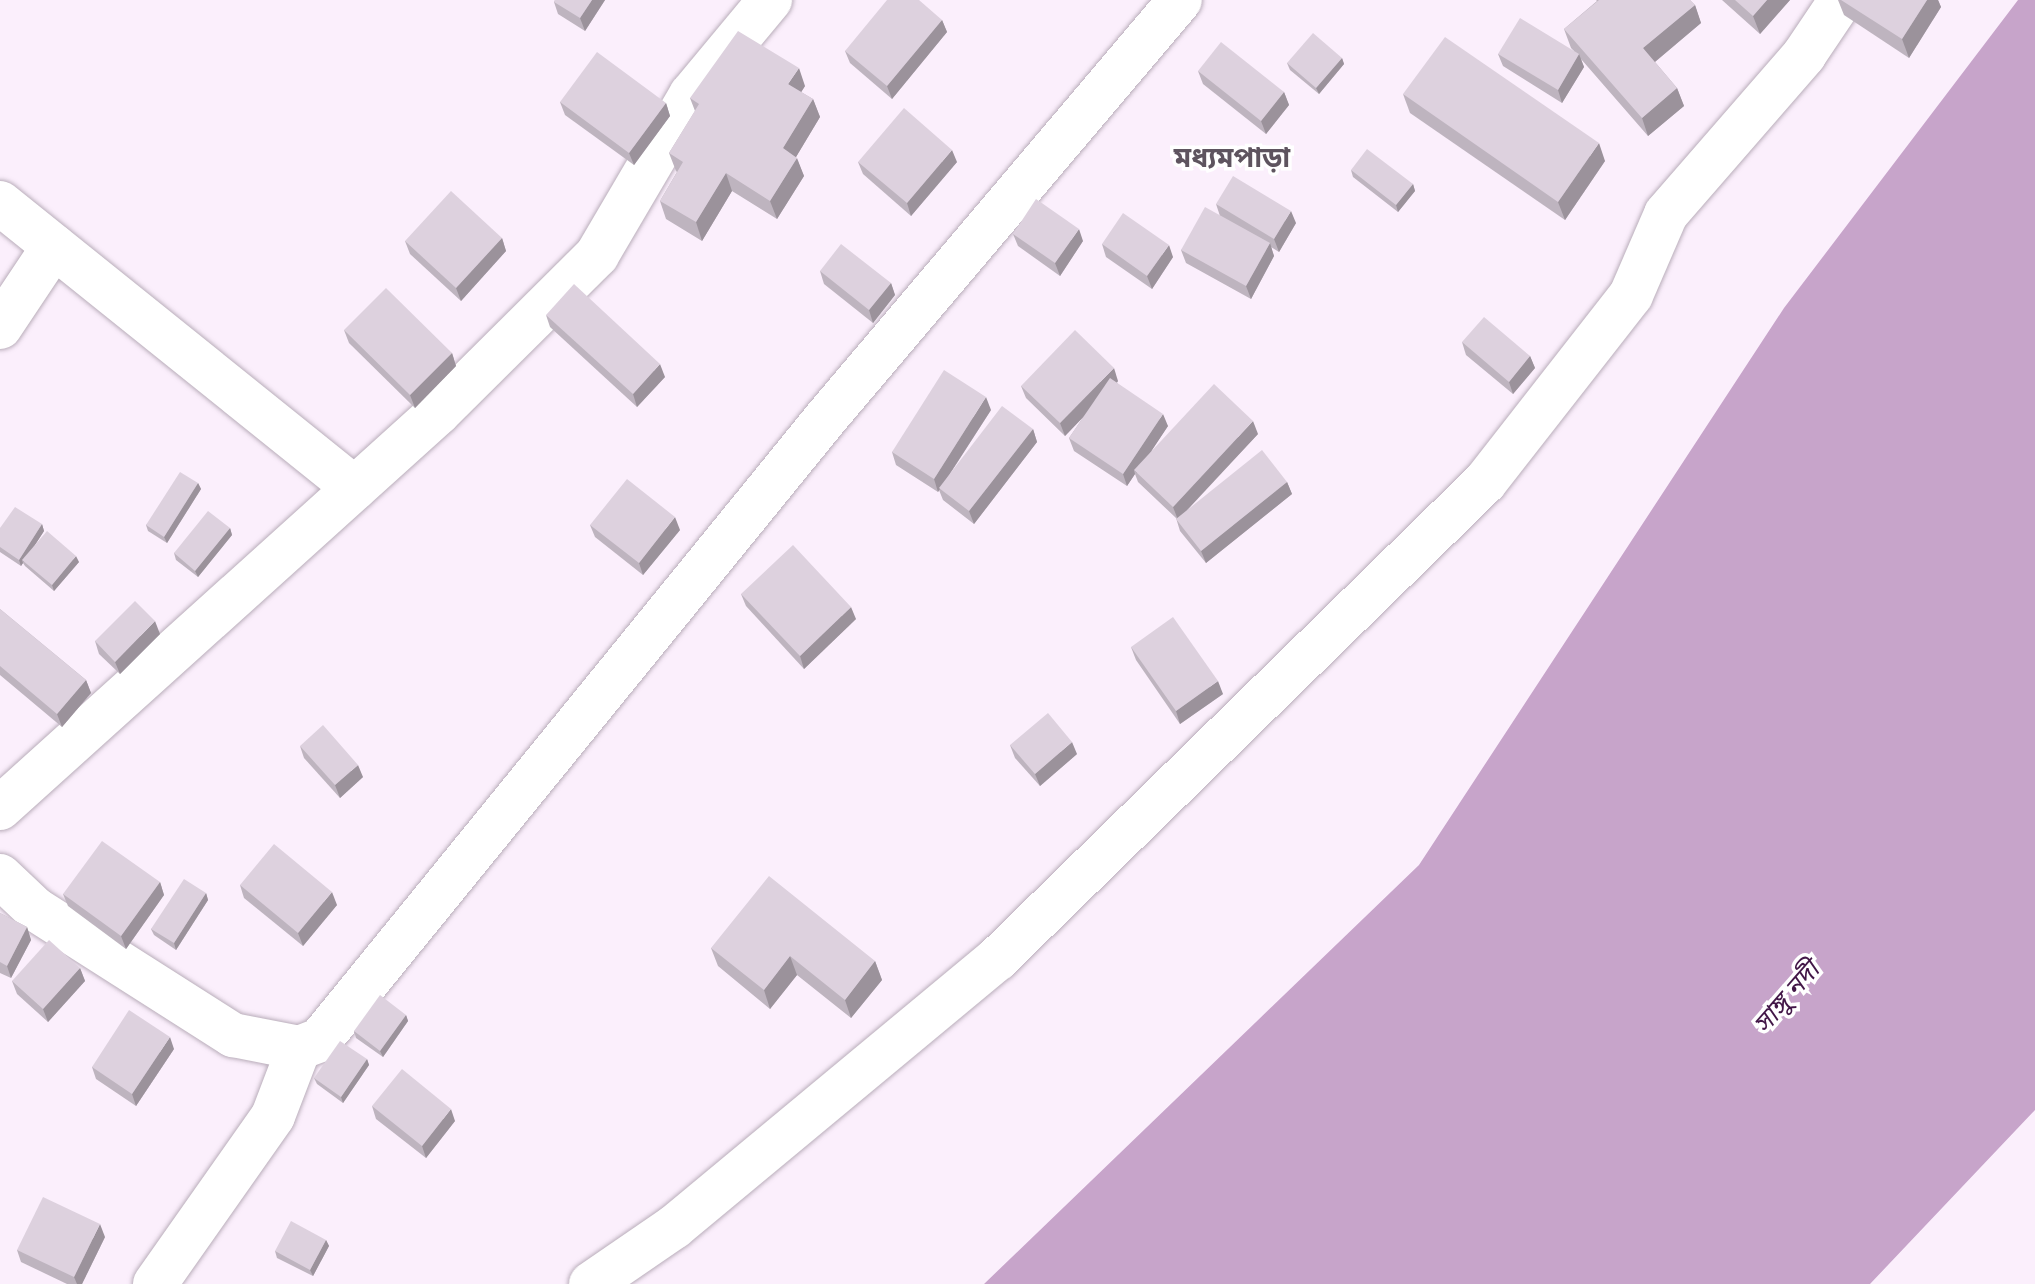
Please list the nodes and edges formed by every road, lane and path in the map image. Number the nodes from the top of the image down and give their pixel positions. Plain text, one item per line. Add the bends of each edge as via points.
1 (770, 0) edge
2 (1180, 0) edge
3 (1841, 0) edge
4 (0, 203) edge
5 (54, 246) junction
6 (0, 327) edge
7 (355, 488) junction
8 (0, 808) edge
9 (0, 876) edge
10 (299, 1048) junction
11 (155, 1284) edge
12 (591, 1284) edge

1 - 7 street via 691,95 597,255
2 - 10 street via 825,419 347,1011 320,1040
3 - 12 street via 1804,55 1666,214 1631,295 1485,482 997,959 674,1227
4 - 5 street
5 - 6 street
5 - 7 street
7 - 8 street
9 - 10 street via 35,909 233,1035
10 - 11 street via 273,1116

